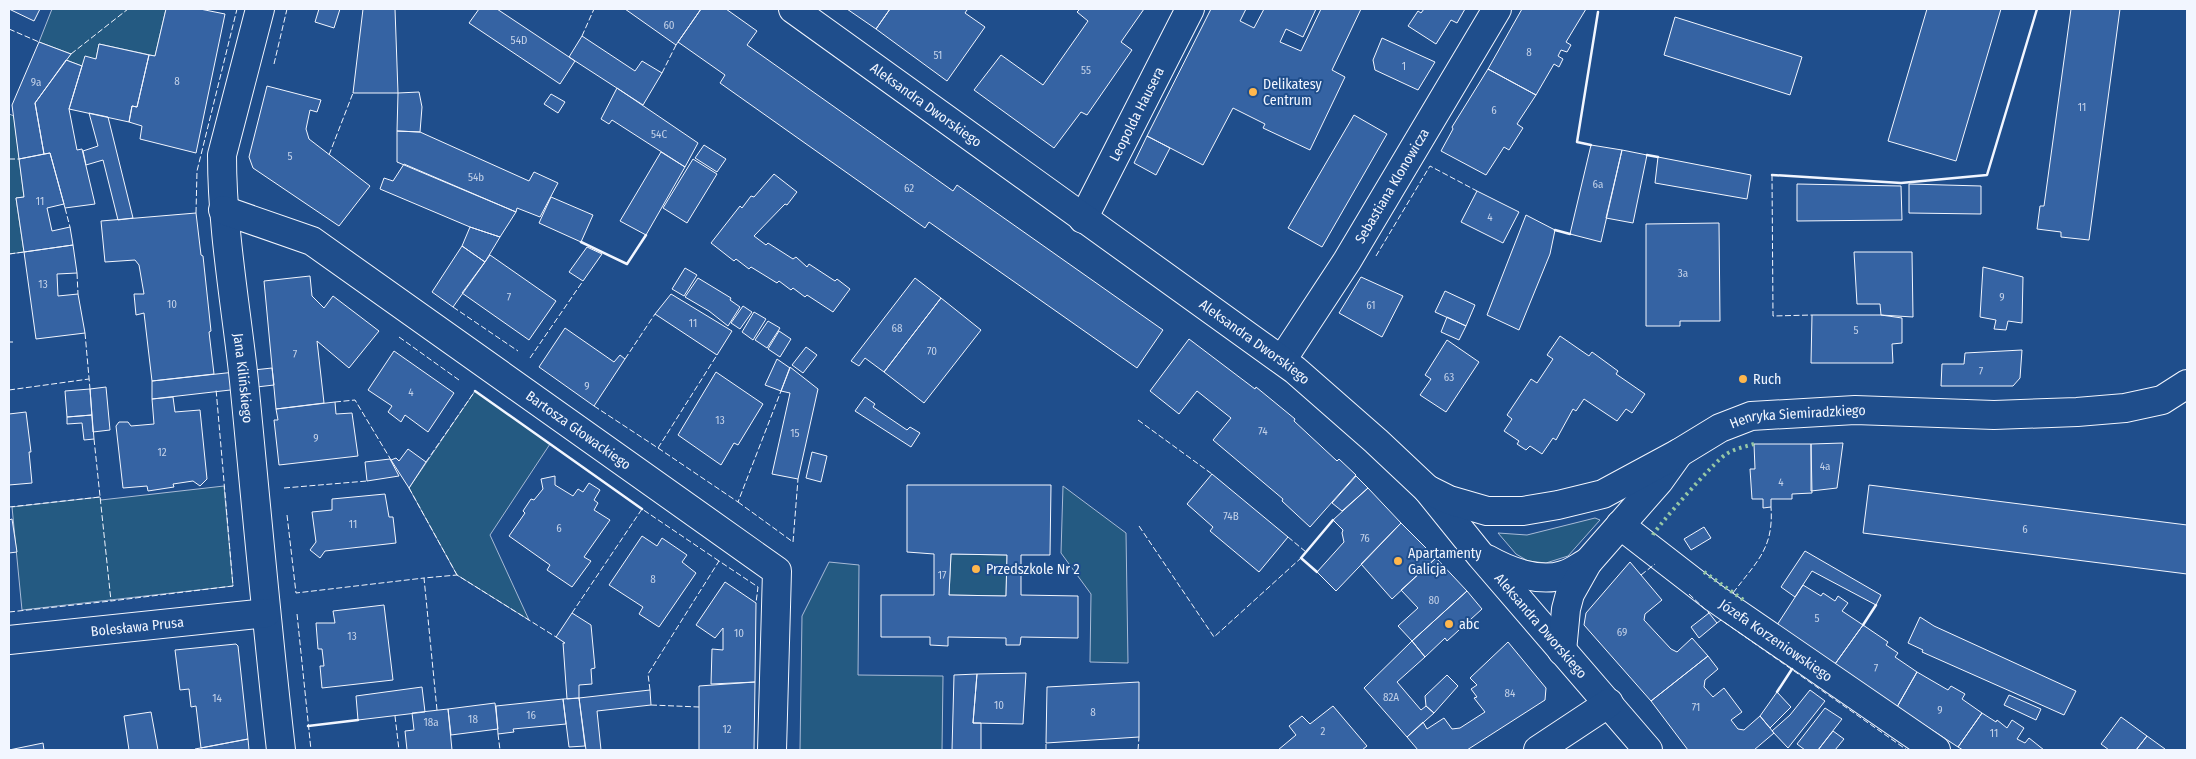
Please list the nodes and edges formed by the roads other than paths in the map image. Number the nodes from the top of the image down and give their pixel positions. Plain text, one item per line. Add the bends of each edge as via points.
1 (260, 9) edge
2 (793, 9) edge
3 (1190, 9) edge
4 (1497, 9) edge
5 (223, 210) junction
6 (1083, 219) junction
7 (1282, 360) junction
8 (2187, 384) edge
9 (1679, 453) junction
10 (1427, 490) junction
11 (1620, 525) junction
12 (1481, 556) junction
13 (1588, 562) junction
14 (266, 613) junction
15 (9, 640) edge
16 (1562, 650) junction
17 (1609, 703) junction
18 (280, 750) edge
19 (772, 750) edge
20 (1538, 750) edge
21 (1648, 750) edge
22 (1936, 750) edge

1 - 5 street, Jana Kilińskiego via 222,156
2 - 6 street, Aleksandra Dworskiego
3 - 6 street, Leopolda Hausera
4 - 7 street, Sebastiana Klonowicza via 1352,253
5 - 14 street, Jana Kilińskiego via 244,379
5 - 19 street, Bartosza Głowackiego via 312,241 777,571
6 - 7 street, Aleksandra Dworskiego
7 - 10 street, Aleksandra Dworskiego
8 - 9 street, Henryka Siemiradzkiego via 2162,400 2125,408 2077,412 1994,416 1855,410 1751,416 1720,428
9 - 10 street, Henryka Siemiradzkiego via 1603,494 1523,511 1487,511
9 - 11 street
10 - 12 street, Aleksandra Dworskiego
11 - 13 street
11 - 22 street, Józefa Korzeniowskiego via 1714,596
12 - 13 street via 1515,572 1545,577 1563,575
12 - 16 street, Aleksandra Dworskiego
13 - 16 street via 1570,594
14 - 15 street, Bolesława Prusa
14 - 18 street, Jana Kilińskiego
16 - 17 street, Aleksandra Dworskiego
17 - 20 street
17 - 21 street, Aleksandra Dworskiego

